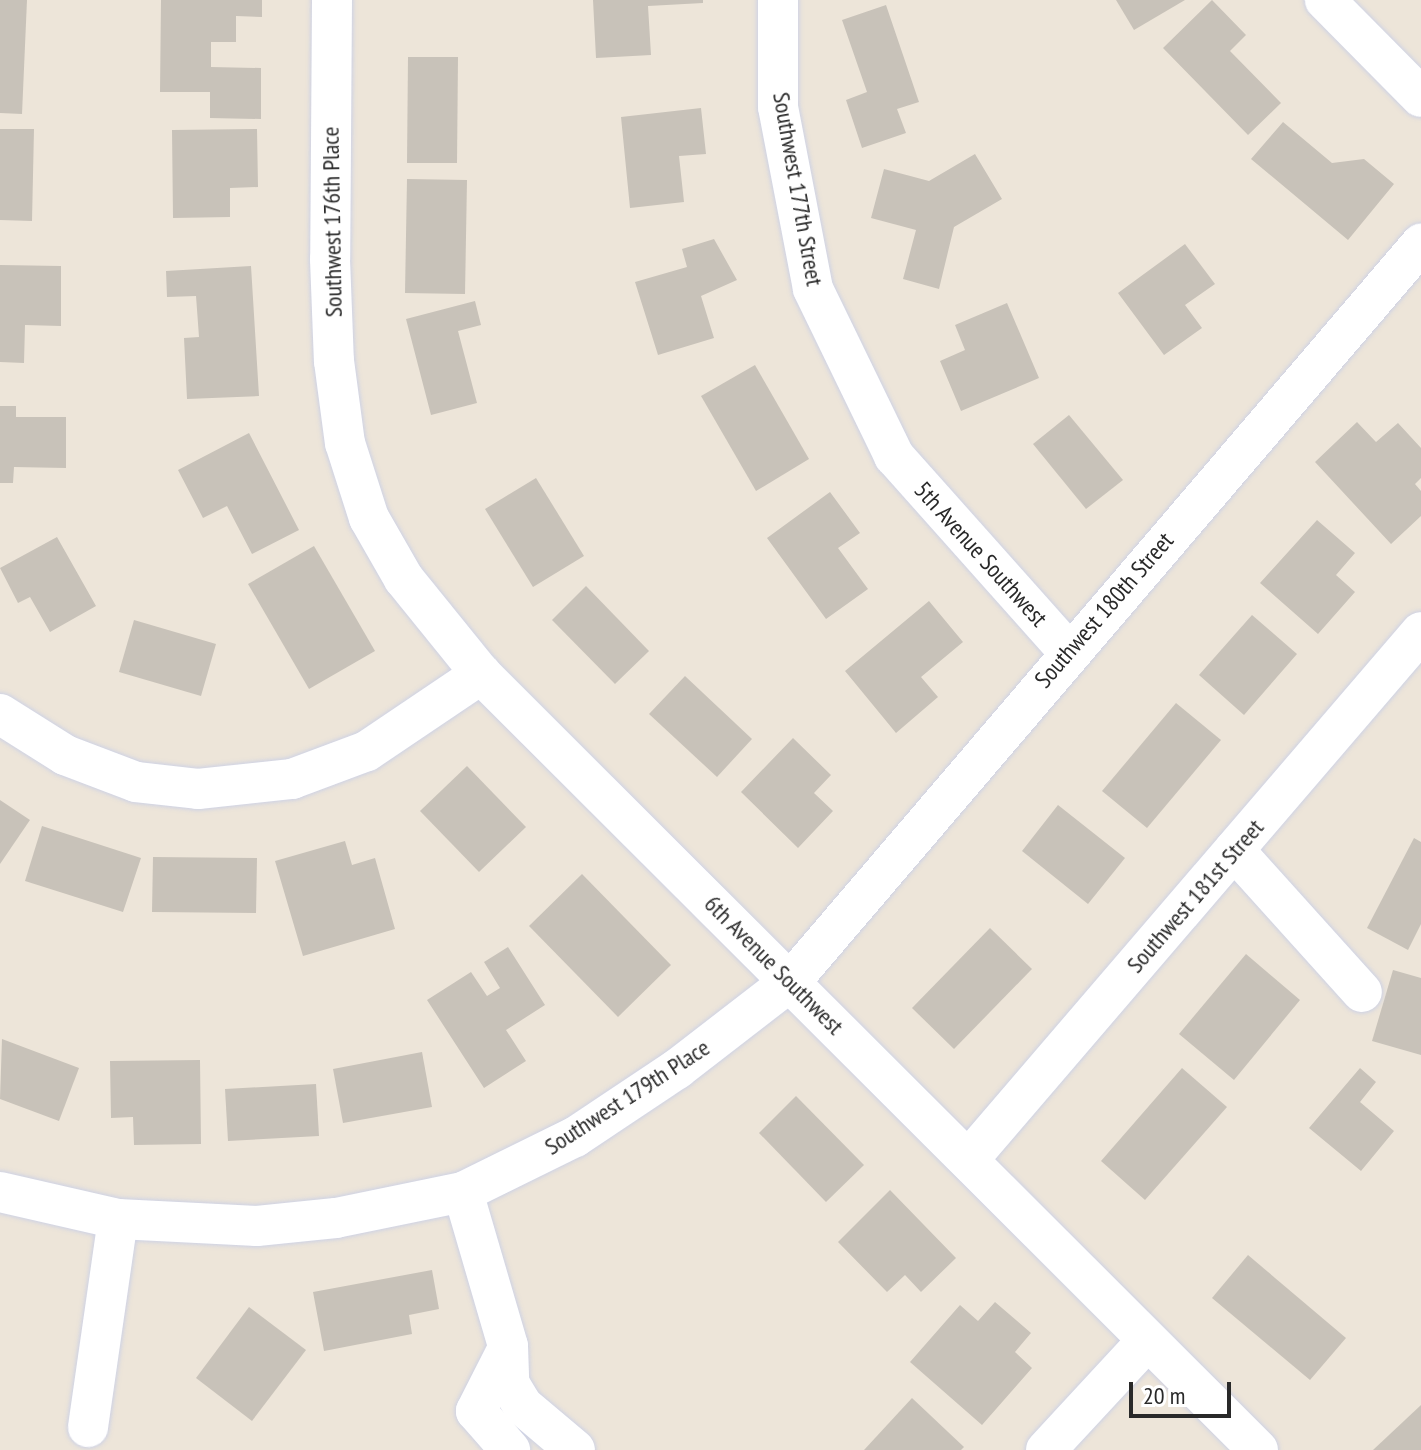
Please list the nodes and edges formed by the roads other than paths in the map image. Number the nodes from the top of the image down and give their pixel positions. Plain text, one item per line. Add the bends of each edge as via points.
1 (332, 0) edge
2 (778, 0) edge
3 (1325, 0) edge
4 (1421, 97) edge
5 (1421, 244) edge
6 (345, 443) joint
7 (894, 456) joint
8 (1421, 632) edge
9 (1068, 651) junction
10 (481, 674) junction
11 (0, 714) edge
12 (1234, 850) junction
13 (791, 981) junction
14 (1362, 992) dead end
15 (969, 1159) junction
16 (0, 1192) edge
17 (463, 1192) junction
18 (118, 1219) junction
19 (1147, 1341) junction
20 (508, 1346) junction
21 (88, 1427) dead end
22 (510, 1450) edge
23 (575, 1450) edge
24 (1046, 1450) edge
25 (1258, 1450) edge

1 - 6 street, Southwest 176th Place via 330,259
2 - 7 street, Southwest 177th Street via 778,107 813,289
3 - 4 street
5 - 9 street, Southwest 180th Street
6 - 10 street, 6th Avenue Southwest via 369,518 404,579
7 - 9 street, 5th Avenue Southwest
8 - 12 street, Southwest 181st Street
9 - 13 street, Southwest 180th Street
10 - 11 street via 367,751 292,779 198,789 136,782 65,755
10 - 13 street, 6th Avenue Southwest
12 - 14 street
12 - 15 street, Southwest 181st Street
13 - 15 street, 6th Avenue Southwest
13 - 17 street, Southwest 179th Place via 677,1069 575,1137
15 - 19 street, 6th Avenue Southwest
16 - 18 street, Southwest 179th Place
17 - 18 street, Southwest 179th Place via 336,1218 257,1226
17 - 20 street
18 - 21 street
19 - 24 street
19 - 25 street, 6th Avenue Southwest
20 - 22 street via 476,1411
20 - 23 street via 509,1383 523,1406

